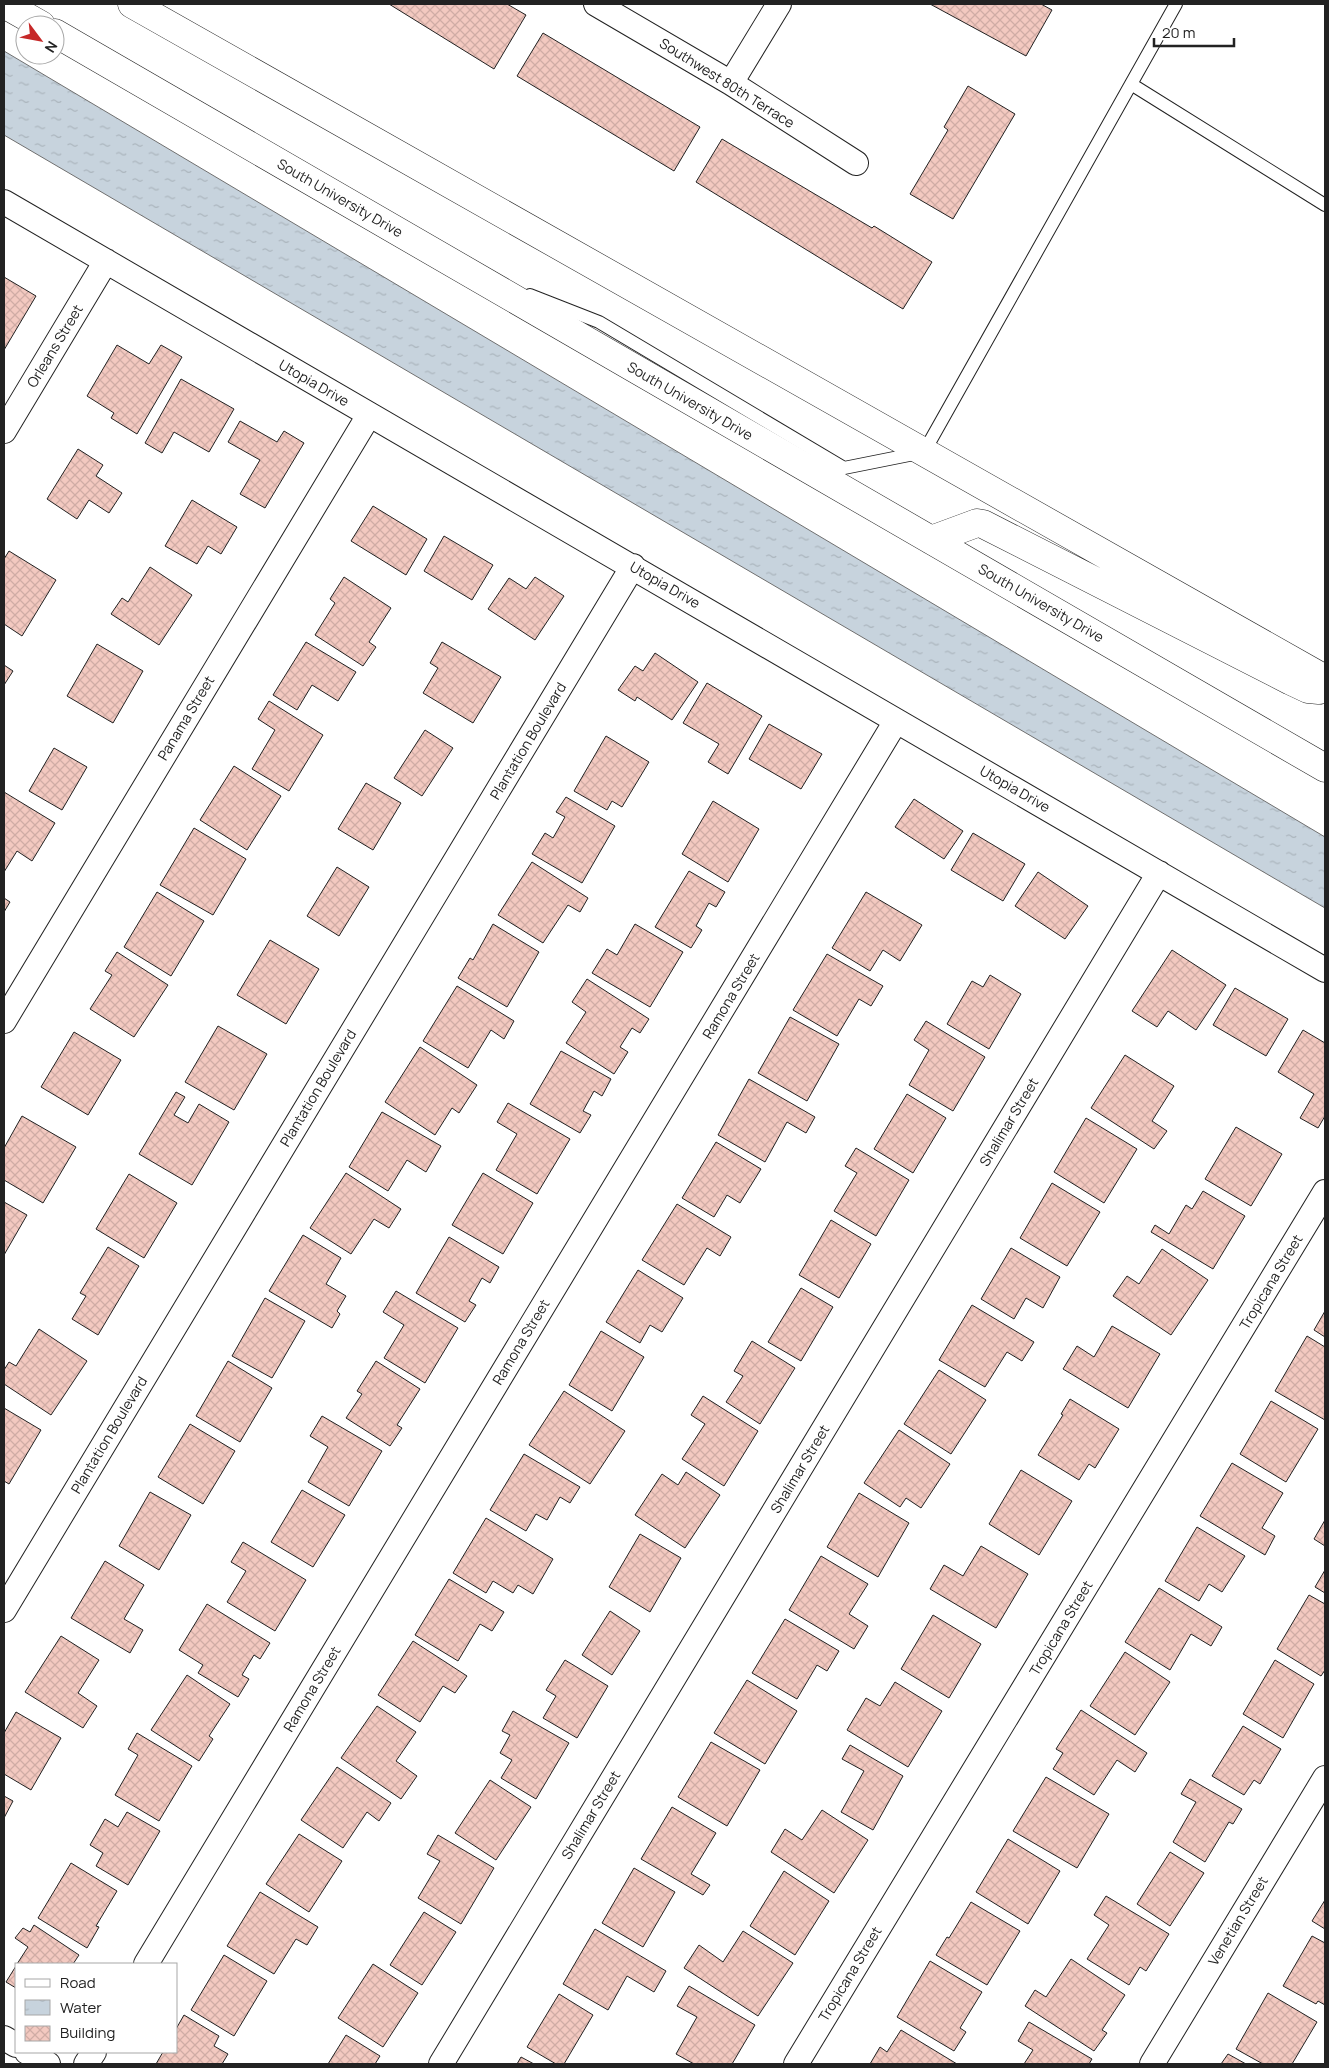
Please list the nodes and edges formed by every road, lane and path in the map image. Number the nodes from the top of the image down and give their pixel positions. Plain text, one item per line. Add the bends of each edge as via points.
1 (4, 4) edge
2 (132, 4) edge
3 (596, 4) edge
4 (779, 4) edge
5 (1176, 4) edge
6 (23, 15) edge
7 (65, 39) edge
8 (731, 83) junction
9 (1131, 84) junction
10 (856, 164) dead end
11 (4, 202) edge
12 (1325, 206) edge
13 (106, 261) junction
14 (454, 264) junction
15 (368, 415) junction
16 (4, 430) edge
17 (924, 452) junction
18 (931, 540) junction
19 (633, 566) junction
20 (1316, 670) edge
21 (1325, 691) edge
22 (896, 721) junction
23 (1325, 768) edge
24 (1159, 873) junction
25 (1325, 970) edge
26 (4, 1021) edge
27 (1325, 1192) edge
28 (4, 1610) edge
29 (1325, 1778) edge
30 (147, 1963) edge
31 (4, 2038) edge
32 (15, 2044) edge
33 (29, 2053) edge
34 (93, 2053) edge
35 (48, 2064) edge
36 (86, 2064) edge
37 (441, 2064) edge
38 (796, 2064) edge
39 (1152, 2064) edge

1 - 6 main road
2 - 17 main road
3 - 8 street, Southwest 80th Terrace
4 - 8 street
5 - 9 lane
7 - 14 main road, South University Drive
8 - 10 street, Southwest 80th Terrace
9 - 12 lane
9 - 17 lane
11 - 13 street, Utopia Drive
13 - 15 street, Utopia Drive
13 - 16 street, Orleans Street
14 - 17 lane via 599,322 844,468
14 - 18 main road, South University Drive
15 - 19 street, Utopia Drive
15 - 26 street, Panama Street
17 - 20 main road
18 - 21 main road via 977,523 983,524 1291,681 1308,689
18 - 23 main road, South University Drive
19 - 22 street, Utopia Drive
19 - 28 street, Plantation Boulevard
22 - 24 street, Utopia Drive
22 - 30 street, Ramona Street
24 - 25 street, Utopia Drive
24 - 37 street, Shalimar Street
27 - 38 street, Tropicana Street
29 - 39 street, Venetian Street
31 - 32 street
33 - 35 street
34 - 36 street

